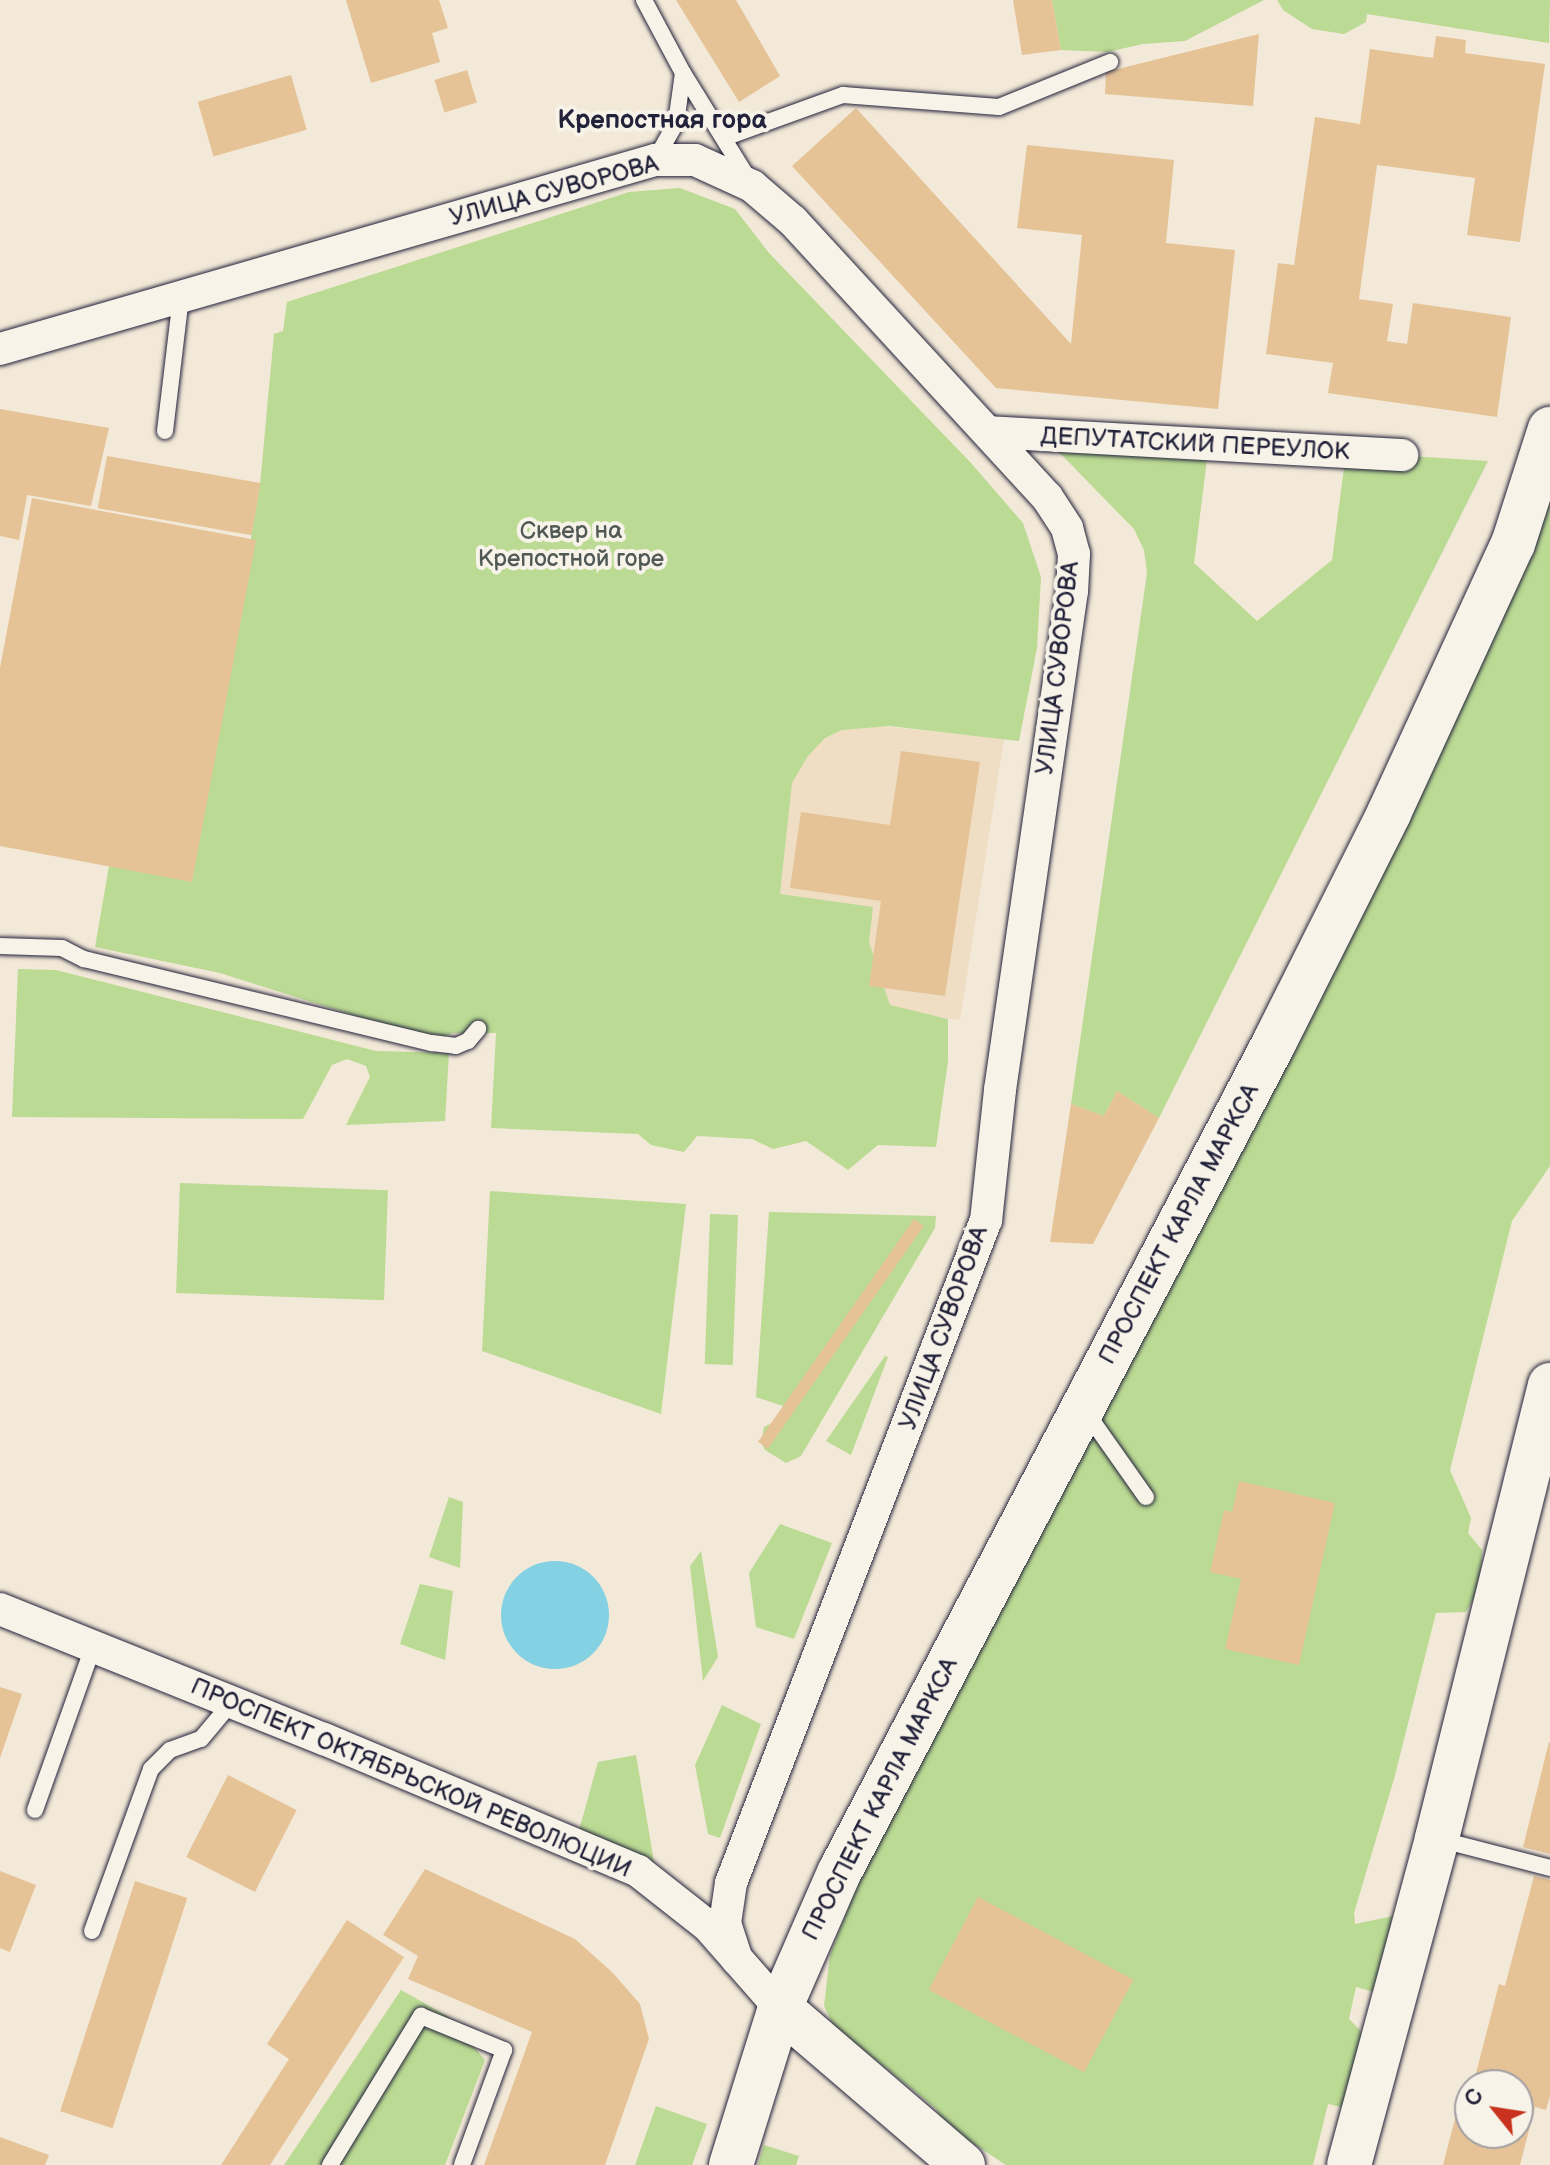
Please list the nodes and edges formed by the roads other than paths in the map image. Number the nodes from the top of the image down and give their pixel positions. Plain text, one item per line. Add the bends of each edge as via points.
1 (644, 0) edge
2 (1110, 62) dead end
3 (683, 73) junction
4 (724, 138) junction
5 (655, 160) junction
6 (752, 186) junction
7 (181, 297) junction
8 (0, 349) edge
9 (1550, 429) edge
10 (165, 431) dead end
11 (988, 432) junction
12 (1402, 455) dead end
13 (0, 946) edge
14 (478, 1029) dead end
15 (1550, 1385) edge
16 (1083, 1407) junction
17 (1146, 1497) dead end
18 (0, 1609) edge
19 (93, 1647) junction
20 (232, 1702) junction
21 (35, 1810) dead end
22 (1437, 1838) junction
23 (1550, 1868) edge
24 (92, 1931) dead end
25 (737, 1959) junction
26 (780, 2008) junction
27 (330, 2165) edge
28 (462, 2165) edge
29 (731, 2165) edge
30 (963, 2165) edge
31 (1349, 2165) edge

1 - 3 lane
2 - 4 lane via 999,107 843,95
3 - 4 lane
3 - 5 lane via 676,123
4 - 6 lane
5 - 6 street, УЛИЦА СУВОРОВА via 695,160
5 - 7 street, УЛИЦА СУВОРОВА
6 - 11 street, УЛИЦА СУВОРОВА via 793,221
7 - 8 street, УЛИЦА СУВОРОВА
7 - 10 lane
9 - 16 main road, ПРОСПЕКТ КАРЛА МАРКСА via 1513,544 1389,813
11 - 12 street, ДЕПУТАТСКИЙ ПЕРЕУЛОК
11 - 25 street, УЛИЦА СУВОРОВА via 1047,497 1067,528 1074,554 986,1220 731,1883 725,1923
13 - 14 lane via 62,948 84,959 432,1043 456,1046
15 - 22 main road
16 - 17 lane
16 - 26 main road, ПРОСПЕКТ КАРЛА МАРКСА via 839,1873
18 - 19 street, ПРОСПЕКТ ОКТЯБРЬСКОЙ РЕВОЛЮЦИИ
19 - 20 street, ПРОСПЕКТ ОКТЯБРЬСКОЙ РЕВОЛЮЦИИ
19 - 21 lane
20 - 24 lane via 201,1739 170,1750 151,1769
20 - 25 street, ПРОСПЕКТ ОКТЯБРЬСКОЙ РЕВОЛЮЦИИ via 638,1871 708,1926
22 - 23 lane
22 - 31 main road
25 - 26 street, ПРОСПЕКТ ОКТЯБРЬСКОЙ РЕВОЛЮЦИИ
26 - 29 main road, ПРОСПЕКТ КАРЛА МАРКСА
26 - 30 main road, ПРОСПЕКТ ОКТЯБРЬСКОЙ РЕВОЛЮЦИИ
27 - 28 lane via 421,2016 504,2050

